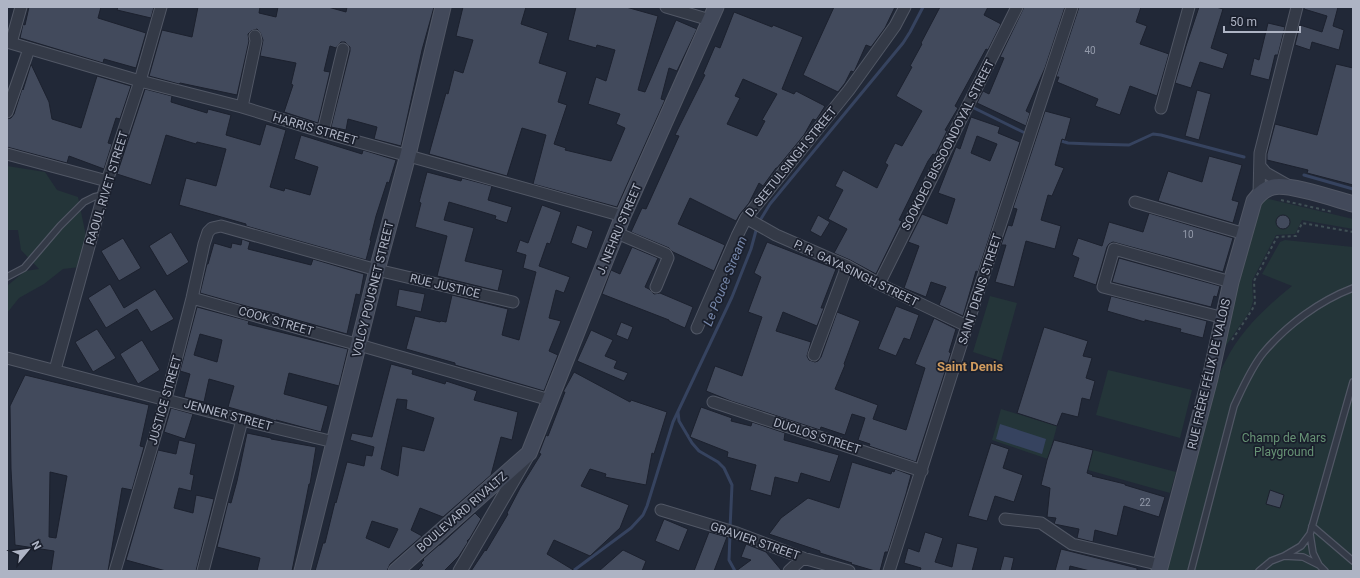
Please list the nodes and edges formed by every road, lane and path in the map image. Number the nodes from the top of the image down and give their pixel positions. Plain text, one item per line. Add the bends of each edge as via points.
1 (21, 7) edge
2 (161, 7) edge
3 (443, 7) edge
4 (666, 7) edge
5 (905, 7) edge
6 (1017, 7) edge
7 (1072, 7) edge
8 (1189, 7) edge
9 (1297, 7) edge
10 (713, 13) edge
11 (255, 36) dead end
12 (9, 42) edge
13 (29, 49) junction
14 (343, 49) dead end
15 (140, 81) junction
16 (242, 107) junction
17 (1161, 108) dead end
18 (7, 112) edge
19 (323, 132) junction
20 (7, 154) edge
21 (408, 155) junction
22 (1260, 166) junction
23 (107, 181) junction
24 (1291, 187) junction
25 (1274, 193) junction
26 (1259, 194) junction
27 (104, 195) junction
28 (1135, 202) dead end
29 (1353, 204) edge
30 (1338, 213) dead end
31 (624, 216) junction
32 (746, 218) junction
33 (1353, 232) edge
34 (617, 233) junction
35 (1245, 234) junction
36 (847, 266) junction
37 (377, 270) junction
38 (7, 277) edge
39 (1231, 282) junction
40 (879, 284) junction
41 (656, 287) dead end
42 (1353, 288) edge
43 (192, 298) junction
44 (513, 302) dead end
45 (1224, 318) junction
46 (967, 326) junction
47 (697, 328) dead end
48 (359, 344) junction
49 (1229, 344) dead end
50 (814, 355) dead end
51 (7, 358) edge
52 (55, 370) junction
53 (1353, 382) edge
54 (166, 399) junction
55 (550, 400) junction
56 (712, 402) dead end
57 (242, 420) junction
58 (334, 442) junction
59 (529, 453) junction
60 (922, 471) junction
61 (661, 510) dead end
62 (1005, 519) dead end
63 (1312, 526) junction
64 (1310, 534) junction
65 (1284, 556) junction
66 (803, 558) junction
67 (1353, 561) edge
68 (1319, 565) junction
69 (1160, 568) edge
70 (114, 571) edge
71 (203, 571) edge
72 (302, 571) edge
73 (396, 571) edge
74 (460, 571) edge
75 (789, 571) edge
76 (849, 571) edge
77 (889, 571) edge
78 (1191, 571) edge
79 (1259, 571) edge
80 (1325, 571) edge

1 - 12 street
2 - 15 street, RAOUL RIVET STREET
3 - 21 main road, VOLCY POUGNET STREET
4 - 10 street
5 - 32 street, D. SEETULSINGH STREET via 895,26 849,90
6 - 40 street, SOOKDEO BISSOONDOYAL STREET
7 - 7 street via 1029,145 1035,127
7 - 46 street, SAINT DENIS STREET
8 - 17 street
9 - 22 street via 1260,153
10 - 31 main road, J. NEHRU STREET
11 - 16 street via 256,42
12 - 13 street, HARRIS STREET
13 - 15 street, HARRIS STREET
13 - 18 street
14 - 19 street
15 - 16 street, HARRIS STREET
15 - 23 street, RAOUL RIVET STREET
16 - 19 street, HARRIS STREET
19 - 21 street, HARRIS STREET
20 - 23 street
21 - 31 street, HARRIS STREET
21 - 37 main road, VOLCY POUGNET STREET
22 - 24 street via 1266,173
22 - 26 street
23 - 27 street, RAOUL RIVET STREET
24 - 25 main road via 1280,186
24 - 29 main road
25 - 26 main road via 1265,190
25 - 30 path
26 - 35 main road, RUE FRÈRE FÉLIX DE VALOIS via 1254,201
27 - 38 lane via 84,202 24,268
27 - 52 street, RAOUL RIVET STREET
28 - 35 street
31 - 34 main road, J. NEHRU STREET
32 - 36 street, P. R. GAYASINGH STREET via 776,235
32 - 47 street, D. SEETULSINGH STREET
33 - 49 path via 1302,223 1296,236 1277,237 1254,281 1255,303 1252,310
34 - 41 street via 668,256
34 - 55 main road, J. NEHRU STREET
35 - 39 main road, RUE FRÈRE FÉLIX DE VALOIS
36 - 40 street, P. R. GAYASINGH STREET
36 - 50 street
37 - 43 street, JUSTICE STREET via 221,226 208,232
37 - 44 street, RUE JUSTICE
37 - 48 main road, VOLCY POUGNET STREET
39 - 45 main road, RUE FRÈRE FÉLIX DE VALOIS
39 - 45 street via 1114,249 1103,287
40 - 46 street, P. R. GAYASINGH STREET
42 - 78 lane via 1317,306 1285,330 1263,353 1245,382 1234,406
43 - 48 street, COOK STREET
43 - 54 street, JUSTICE STREET
45 - 69 main road, RUE FRÈRE FÉLIX DE VALOIS
46 - 60 street, SAINT DENIS STREET
48 - 55 street, COOK STREET
48 - 58 main road, VOLCY POUGNET STREET
51 - 52 street, JENNER STREET
52 - 54 street, JENNER STREET
53 - 63 lane
54 - 57 street, JENNER STREET
54 - 70 street, JUSTICE STREET
55 - 59 main road, J. NEHRU STREET
56 - 60 street, DUCLOS STREET
57 - 58 street, JENNER STREET
57 - 71 street
58 - 72 main road, VOLCY POUGNET STREET
59 - 73 main road, BOULEVARD RIVALTZ
59 - 74 street
60 - 77 street, SAINT DENIS STREET
61 - 66 street, GRAVIER STREET via 737,533
62 - 69 street via 1041,523 1072,544
63 - 64 lane
63 - 67 lane
64 - 65 lane via 1301,546
64 - 68 lane
65 - 68 lane via 1303,557
65 - 79 lane via 1271,561
66 - 75 street
66 - 76 street, GRAVIER STREET
68 - 80 lane

